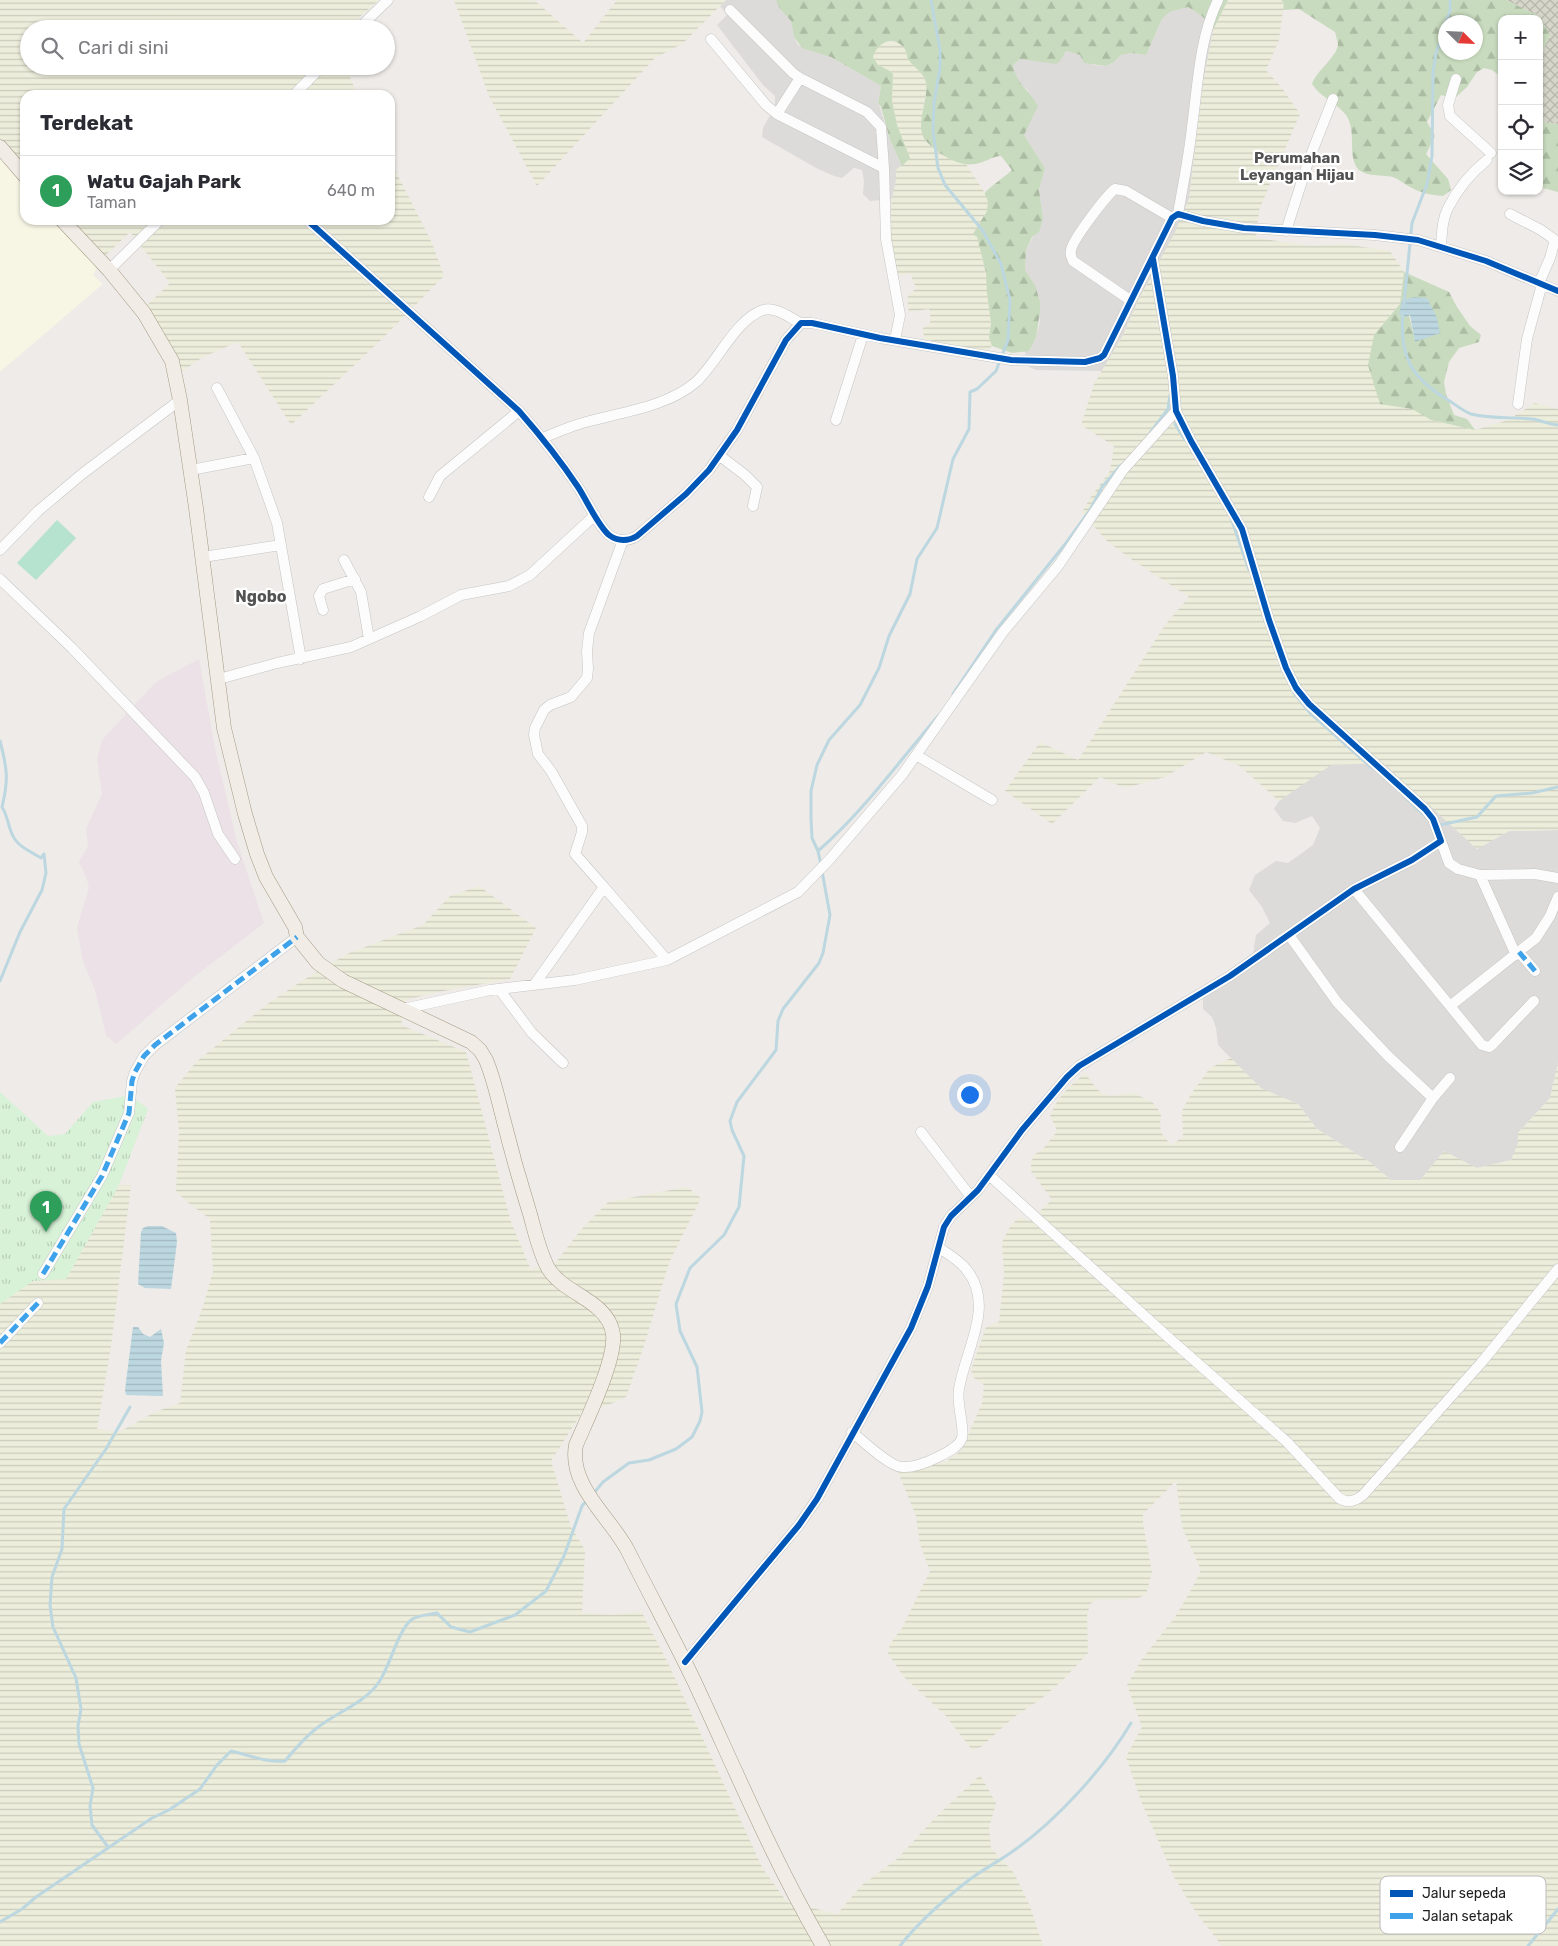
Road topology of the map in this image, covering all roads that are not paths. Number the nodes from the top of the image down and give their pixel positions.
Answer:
1 (388, 0) edge
2 (1218, 0) edge
3 (730, 10) dead end
4 (367, 20) edge
5 (712, 39) dead end
6 (313, 75) edge
7 (800, 78) junction
8 (1456, 79) dead end
9 (299, 90) edge
10 (1333, 99) dead end
11 (776, 114) junction
12 (0, 147) edge
13 (884, 168) junction
14 (20, 170) edge
15 (1510, 214) dead end
16 (1175, 216) junction
17 (67, 225) edge
18 (155, 225) edge
19 (313, 225) edge
20 (1286, 231) junction
21 (1441, 246) junction
22 (1153, 259) junction
23 (109, 270) junction
24 (1541, 284) junction
25 (1558, 291) edge
26 (1130, 300) junction
27 (801, 323) junction
28 (863, 335) junction
29 (895, 340) junction
30 (217, 388) dead end
31 (180, 400) junction
32 (1518, 404) dead end
33 (518, 411) junction
34 (1176, 411) junction
35 (836, 420) dead end
36 (543, 438) junction
37 (720, 456) junction
38 (254, 458) junction
39 (191, 470) junction
40 (429, 496) dead end
41 (753, 506) dead end
42 (595, 515) junction
43 (623, 540) junction
44 (281, 545) junction
45 (0, 550) edge
46 (202, 557) junction
47 (344, 560) dead end
48 (0, 579) edge
49 (355, 579) junction
50 (323, 610) dead end
51 (369, 639) junction
52 (301, 658) junction
53 (219, 679) junction
54 (916, 756) junction
55 (992, 800) dead end
56 (1441, 840) junction
57 (234, 859) dead end
58 (1480, 875) junction
59 (1558, 878) edge
60 (604, 887) junction
61 (1354, 889) junction
62 (1558, 897) edge
63 (1289, 935) junction
64 (297, 937) junction
65 (1517, 953) junction
66 (667, 960) junction
67 (1534, 971) dead end
68 (534, 985) junction
69 (499, 989) junction
70 (1534, 1001) dead end
71 (1450, 1006) junction
72 (404, 1009) junction
73 (563, 1063) dead end
74 (1450, 1078) dead end
75 (1433, 1098) junction
76 (921, 1132) dead end
77 (1400, 1147) dead end
78 (989, 1174) junction
79 (971, 1197) junction
80 (939, 1248) junction
81 (1558, 1269) edge
82 (43, 1274) dead end
83 (38, 1303) dead end
84 (0, 1343) edge
85 (852, 1432) junction
86 (685, 1662) junction
87 (823, 1946) edge

1 - 4 street
2 - 16 street
3 - 7 street
5 - 11 street
6 - 9 street
7 - 11 street
7 - 13 street
8 - 21 street
10 - 20 street
11 - 13 street
12 - 14 main road
13 - 29 street
15 - 24 street
16 - 20 street
16 - 22 street
16 - 26 street
17 - 23 main road
18 - 23 street
19 - 33 street
20 - 21 street
21 - 24 street
22 - 26 street
22 - 34 street
23 - 31 main road
24 - 25 street
24 - 32 street
26 - 29 street
27 - 28 street
27 - 36 street
27 - 37 street
28 - 29 street
28 - 35 street
30 - 38 street
31 - 39 main road
31 - 45 street
33 - 36 street
33 - 40 street
34 - 54 street
34 - 56 street
36 - 42 street
37 - 41 street
37 - 43 street
38 - 39 street
38 - 44 street
39 - 46 main road
42 - 43 street
42 - 51 street
43 - 60 street
44 - 46 street
44 - 52 street
46 - 53 main road
47 - 49 street
48 - 57 street
49 - 50 street
49 - 51 street
51 - 52 street
52 - 53 street
53 - 64 main road
54 - 55 street
54 - 66 street
56 - 58 street
56 - 61 street
58 - 59 street
58 - 65 street
60 - 66 street
60 - 68 street
61 - 63 street
61 - 71 street
62 - 65 street
63 - 75 street
63 - 78 street
64 - 72 main road
64 - 82 street
65 - 67 street
65 - 71 street
66 - 68 street
68 - 69 street
69 - 72 street
69 - 73 street
70 - 71 street
72 - 86 main road
74 - 75 street
75 - 77 street
76 - 79 street
78 - 79 street
78 - 81 street
79 - 80 street
80 - 85 street
80 - 85 street
83 - 84 street
85 - 86 street
86 - 87 main road

